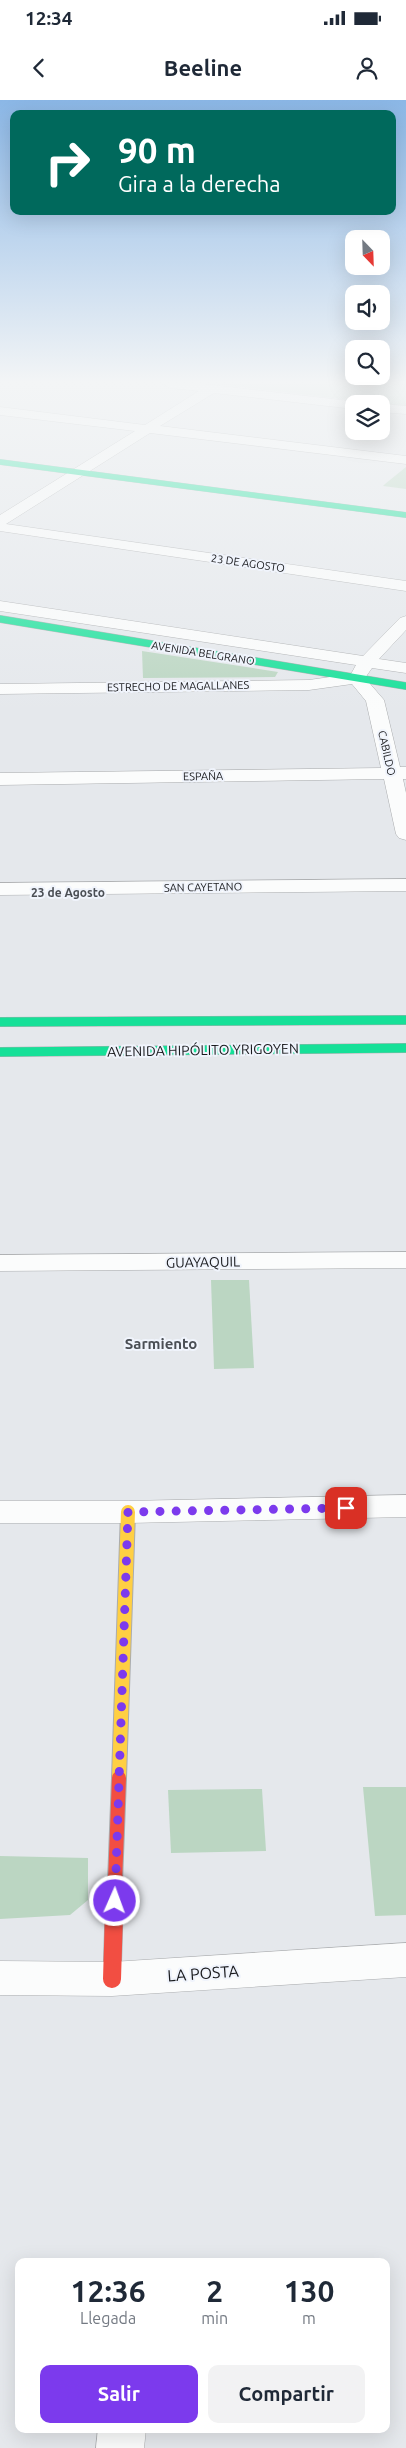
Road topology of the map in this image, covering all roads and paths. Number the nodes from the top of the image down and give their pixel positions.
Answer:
1 (43, 494) edge
2 (246, 494) edge
3 (406, 515) edge
4 (0, 521) edge
5 (0, 527) edge
6 (406, 586) edge
7 (0, 606) edge
8 (0, 619) edge
9 (406, 621) edge
10 (367, 662) junction
11 (406, 668) edge
12 (356, 678) junction
13 (406, 686) edge
14 (0, 689) edge
15 (399, 773) edge
16 (0, 779) edge
17 (406, 834) edge
18 (406, 885) edge
19 (0, 889) edge
20 (406, 1020) edge
21 (0, 1022) edge
22 (406, 1048) edge
23 (0, 1052) edge
24 (406, 1260) edge
25 (0, 1264) edge
26 (406, 1506) edge
27 (0, 1512) edge
28 (128, 1512) junction
29 (406, 1960) edge
30 (0, 1978) edge
31 (112, 1978) junction
32 (122, 2433) edge
33 (120, 2448) edge

1 - 4 street
2 - 3 street
5 - 6 street, 23 DE AGOSTO
7 - 10 street, AVENIDA BELGRANO
8 - 12 street, AVENIDA BELGRANO
9 - 10 street
10 - 11 street, AVENIDA BELGRANO
10 - 12 street
12 - 13 street, AVENIDA BELGRANO
12 - 14 street, ESTRECHO DE MAGALLANES
12 - 15 street, CABILDO
15 - 16 street, ESPAÑA
15 - 17 street, CABILDO
18 - 19 street, SAN CAYETANO
20 - 21 street, AVENIDA HIPÓLITO YRIGOYEN
22 - 23 street, AVENIDA HIPÓLITO YRIGOYEN
24 - 25 street, GUAYAQUIL
26 - 28 street
27 - 28 street
28 - 31 street
29 - 31 street, LA POSTA
30 - 31 street, LA POSTA
32 - 33 street

